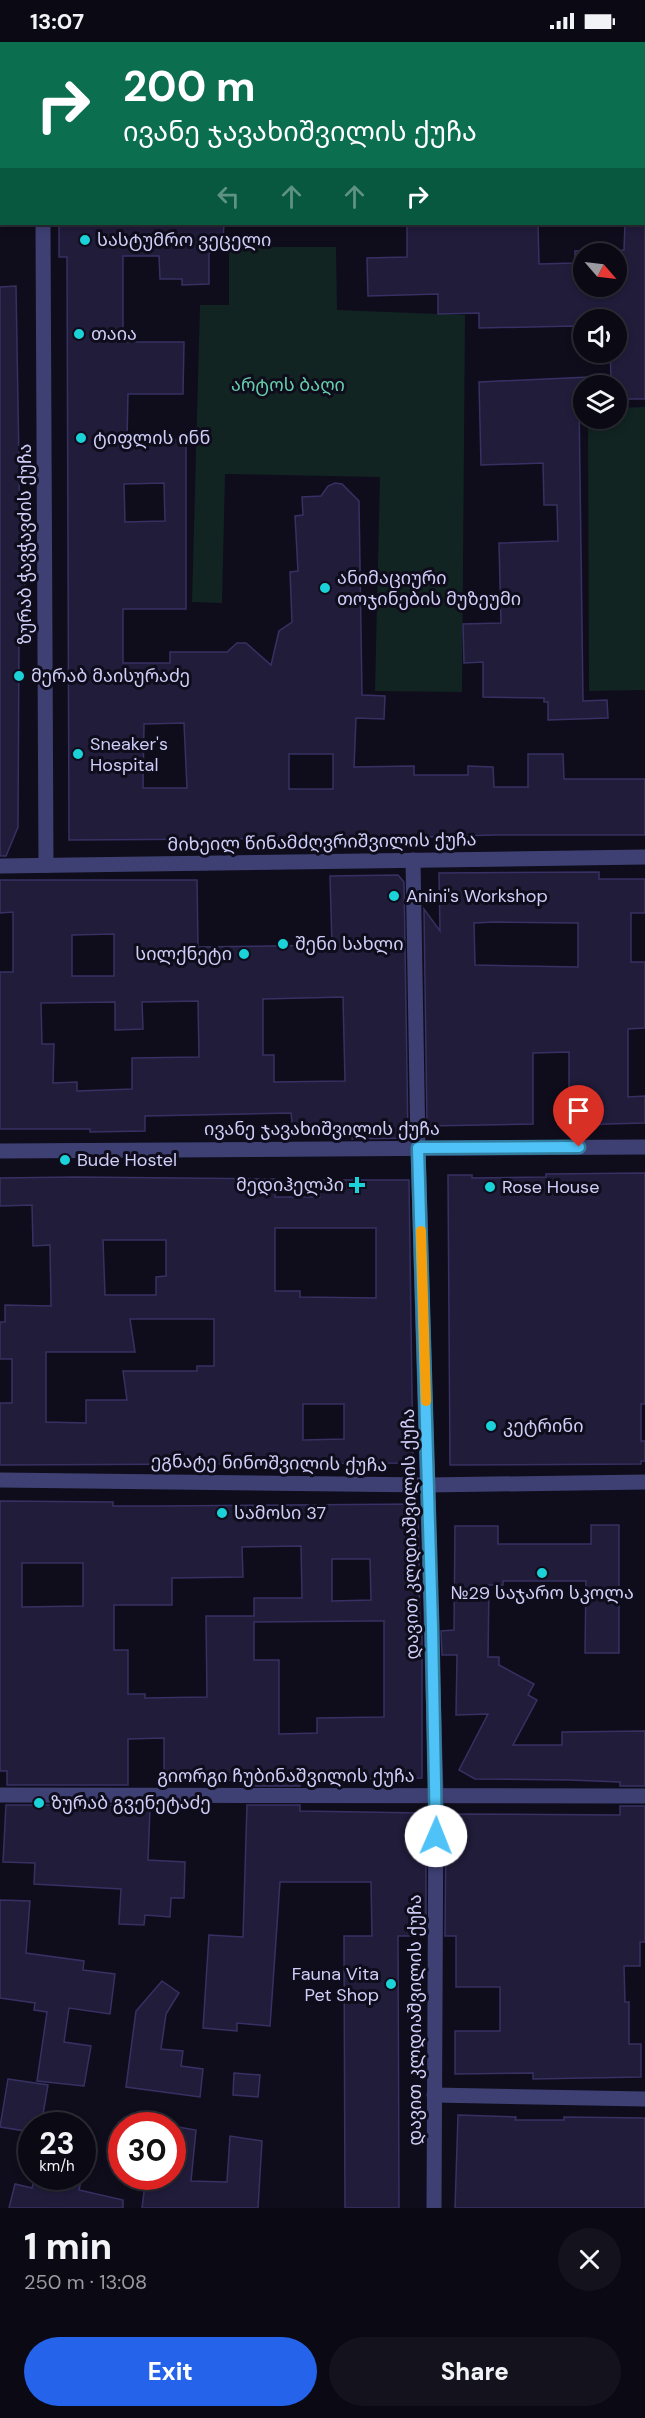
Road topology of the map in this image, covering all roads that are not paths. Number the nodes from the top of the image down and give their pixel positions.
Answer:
1 (43, 225) edge
2 (645, 857) edge
3 (413, 860) junction
4 (46, 865) junction
5 (0, 866) edge
6 (645, 1147) edge
7 (418, 1148) junction
8 (0, 1151) edge
9 (0, 1480) edge
10 (645, 1482) edge
11 (427, 1485) junction
12 (0, 1795) edge
13 (436, 1795) junction
14 (645, 1796) edge
15 (434, 2095) junction
16 (645, 2099) edge
17 (434, 2208) edge

1 - 4 street, ზურაბ ჭავჭავძის ქუჩა
2 - 3 street, მიხეილ წინამძღვრიშვილის ქუჩა
3 - 4 street, მიხეილ წინამძღვრიშვილის ქუჩა
3 - 7 street, დავით კლდიაშვილის ქუჩა
4 - 5 street, მიხეილ წინამძღვრიშვილის ქუჩა
6 - 7 street, ივანე ჯავახიშვილის ქუჩა
7 - 8 street, ივანე ჯავახიშვილის ქუჩა
7 - 11 street, დავით კლდიაშვილის ქუჩა
9 - 11 street, ეგნატე ნინოშვილის ქუჩა
10 - 11 street, ეგნატე ნინოშვილის ქუჩა
11 - 13 street, დავით კლდიაშვილის ქუჩა
12 - 13 street, გიორგი ჩუბინაშვილის ქუჩა
13 - 14 street, გიორგი ჩუბინაშვილის ქუჩა
13 - 15 street, დავით კლდიაშვილის ქუჩა
15 - 16 street
15 - 17 street, დავით კლდიაშვილის ქუჩა

